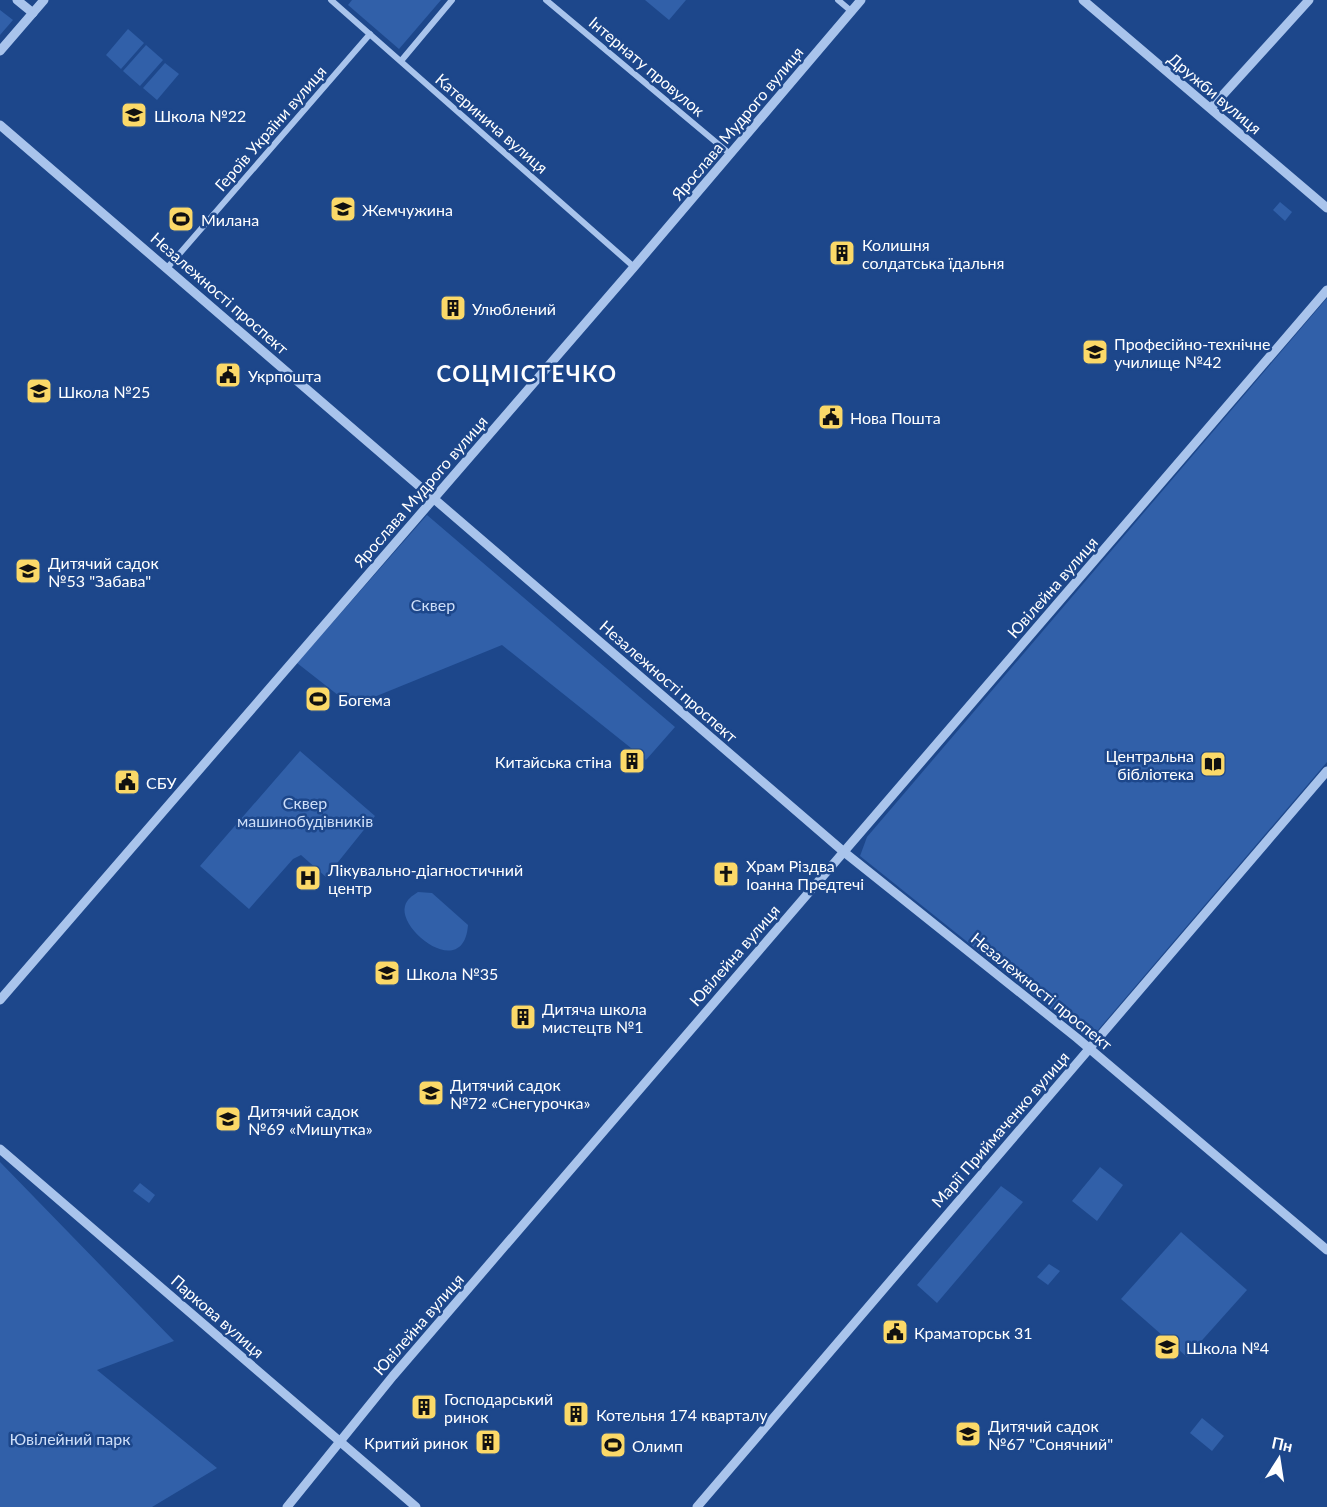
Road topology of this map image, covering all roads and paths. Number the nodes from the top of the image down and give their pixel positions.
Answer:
1 (17, 0) edge
2 (44, 0) edge
3 (331, 0) edge
4 (345, 0) edge
5 (452, 0) edge
6 (546, 0) edge
7 (838, 0) edge
8 (861, 0) edge
9 (1083, 0) edge
10 (1309, 0) edge
11 (339, 7) junction
12 (851, 11) junction
13 (33, 13) junction
14 (369, 34) junction
15 (0, 51) edge
16 (401, 61) junction
17 (1211, 108) junction
18 (0, 125) edge
19 (730, 153) junction
20 (1327, 208) edge
21 (168, 267) junction
22 (634, 267) junction
23 (1327, 290) edge
24 (434, 498) junction
25 (1327, 771) edge
26 (844, 852) junction
27 (0, 1000) edge
28 (1090, 1048) junction
29 (0, 1149) edge
30 (1327, 1250) edge
31 (339, 1440) junction
32 (286, 1507) edge
33 (416, 1507) edge
34 (697, 1507) edge

1 - 13 street
2 - 13 street
3 - 11 street, Катеринича вулиця
4 - 11 street
5 - 16 street
6 - 19 street, Інтернату провулок
7 - 12 street
8 - 12 street, Ярослава Мудрого вулиця
9 - 17 street, Дружби вулиця
10 - 17 street
11 - 14 street, Катеринича вулиця
12 - 19 street, Ярослава Мудрого вулиця
13 - 15 street
14 - 16 street, Катеринича вулиця
14 - 21 street, Героїв України вулиця
16 - 22 street, Катеринича вулиця
17 - 20 street, Дружби вулиця
18 - 21 street, Незалежності проспект
19 - 22 street, Ярослава Мудрого вулиця
21 - 24 street, Незалежності проспект
22 - 24 street, Ярослава Мудрого вулиця
23 - 26 street, Ювілейна вулиця
24 - 26 street, Незалежності проспект
24 - 27 street, Ярослава Мудрого вулиця
25 - 28 street, Марії Приймаченко вулиця
26 - 28 street, Незалежності проспект
26 - 31 street, Ювілейна вулиця
28 - 30 street, Незалежності проспект
28 - 34 street, Марії Приймаченко вулиця
29 - 31 street, Паркова вулиця
31 - 32 street, Ювілейна вулиця
31 - 33 street, Паркова вулиця

